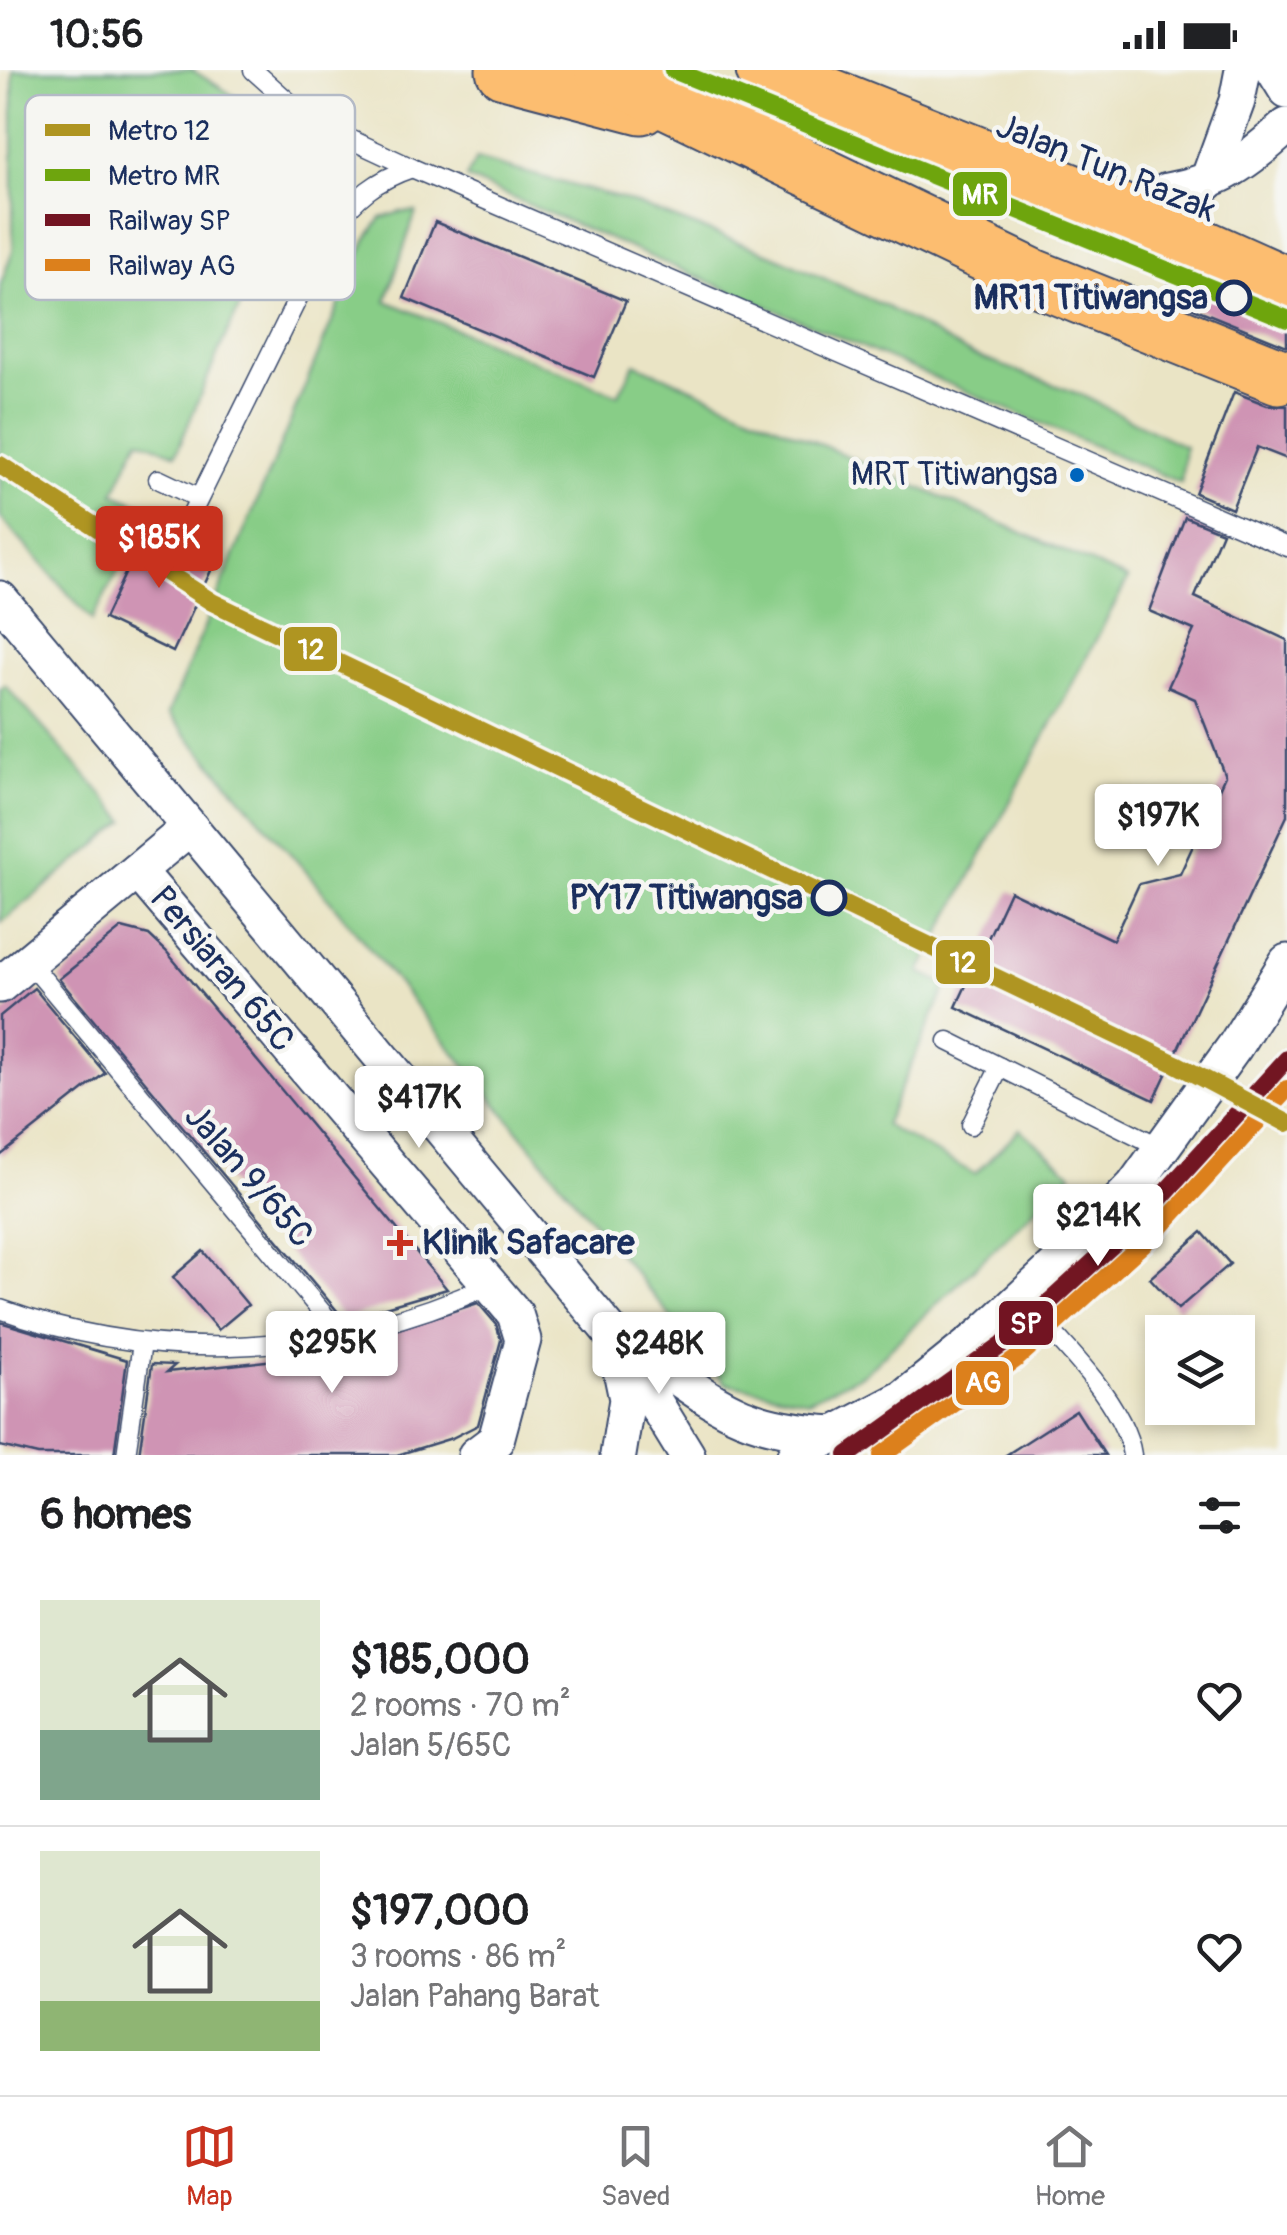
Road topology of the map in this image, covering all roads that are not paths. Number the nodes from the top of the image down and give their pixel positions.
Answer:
1 (253, 70) edge
2 (504, 70) edge
3 (604, 70) edge
4 (764, 70) edge
5 (867, 70) edge
6 (1272, 75) edge
7 (281, 95) edge
8 (1287, 126) edge
9 (736, 131) junction
10 (355, 141) edge
11 (412, 168) junction
12 (1187, 187) junction
13 (355, 200) edge
14 (1287, 249) edge
15 (1287, 285) edge
16 (297, 300) edge
17 (1182, 314) dead end
18 (1283, 366) edge
19 (158, 479) dead end
20 (198, 498) junction
21 (186, 525) dead end
22 (1287, 547) edge
23 (0, 599) edge
24 (189, 828) junction
25 (138, 872) junction
26 (28, 962) junction
27 (1287, 962) edge
28 (0, 985) edge
29 (948, 1041) dead end
30 (1000, 1067) junction
31 (971, 1125) dead end
32 (1162, 1148) junction
33 (490, 1285) junction
34 (1020, 1298) junction
35 (0, 1308) edge
36 (341, 1335) junction
37 (614, 1336) junction
38 (142, 1343) junction
39 (836, 1434) junction
40 (126, 1455) edge
41 (476, 1455) edge
42 (618, 1455) edge
43 (687, 1455) edge
44 (794, 1455) edge
45 (1132, 1455) edge

1 - 7 lane
2 - 9 main road
3 - 9 main road
4 - 15 main road, Jalan Tun Razak
5 - 12 main road, Jalan Tun Razak
6 - 12 street
8 - 12 street
9 - 18 main road
10 - 11 lane
11 - 13 lane
11 - 22 lane
12 - 14 main road, Jalan Tun Razak
16 - 20 lane
17 - 18 street
19 - 20 lane
20 - 21 lane
23 - 24 street
24 - 25 street
24 - 37 street
25 - 26 street
25 - 33 street, Persiaran 65C
26 - 28 street
26 - 36 lane, Jalan 9/65C
27 - 32 street
29 - 30 lane
30 - 31 lane
30 - 32 lane
32 - 34 street
33 - 36 lane
33 - 41 street, Persiaran 65C
34 - 39 street
34 - 45 lane
35 - 38 lane
36 - 38 lane
37 - 39 street
37 - 42 street
37 - 43 street
38 - 40 lane
39 - 44 street

